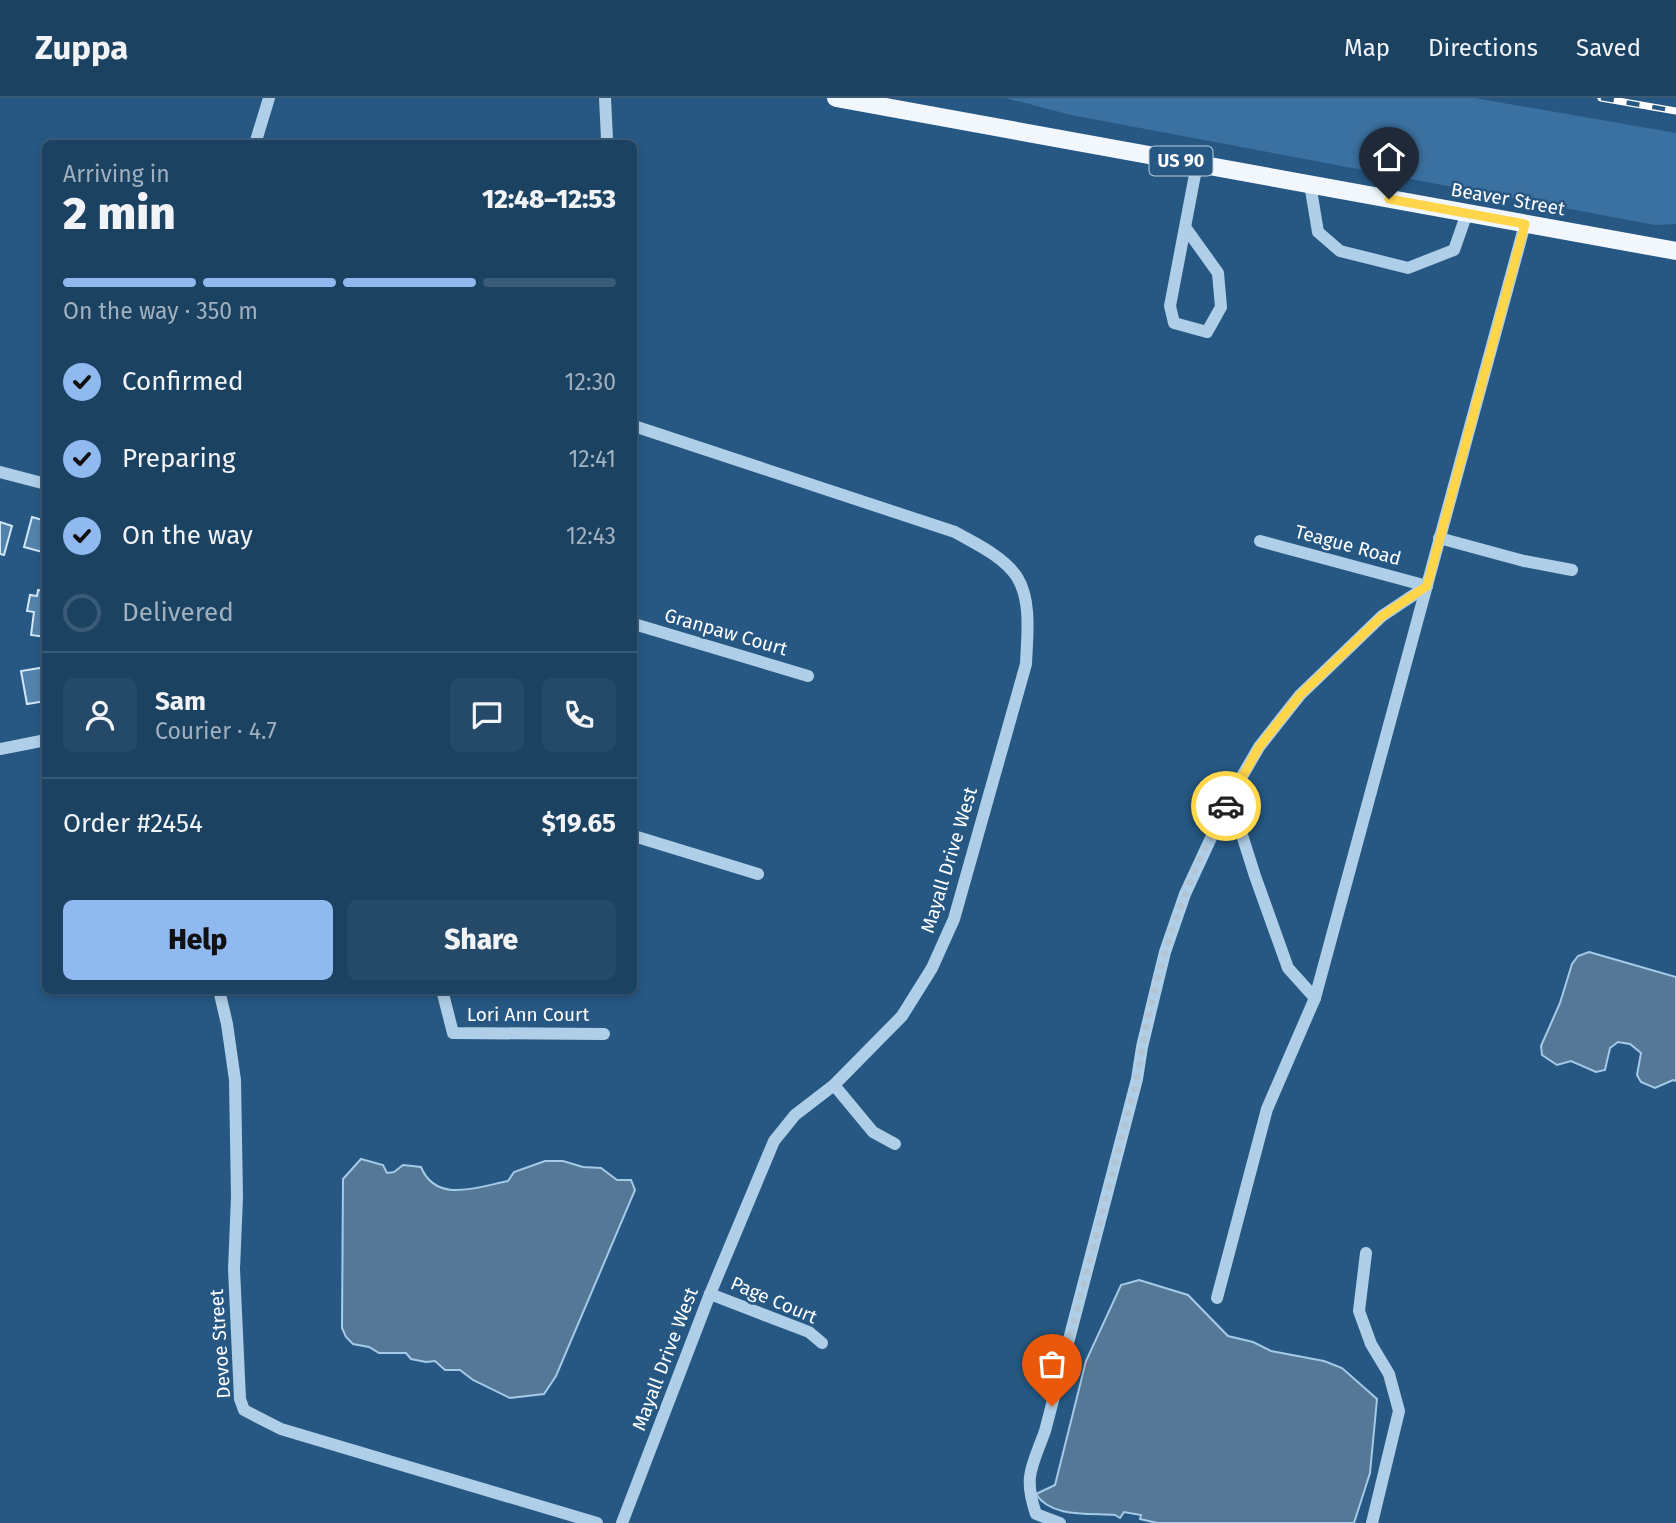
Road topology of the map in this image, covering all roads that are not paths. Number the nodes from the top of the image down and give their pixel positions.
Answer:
1 (269, 98) edge
2 (605, 98) edge
3 (836, 98) edge
4 (607, 139) dead end
5 (256, 140) edge
6 (1197, 164) junction
7 (1310, 184) junction
8 (1467, 213) junction
9 (1525, 224) junction
10 (1185, 227) junction
11 (1676, 251) edge
12 (637, 427) edge
13 (0, 472) edge
14 (42, 483) edge
15 (1439, 538) junction
16 (1260, 541) dead end
17 (1572, 570) dead end
18 (1427, 586) junction
19 (637, 625) edge
20 (808, 676) dead end
21 (42, 741) edge
22 (0, 749) edge
23 (1230, 797) junction
24 (637, 837) edge
25 (758, 874) dead end
26 (220, 994) edge
27 (443, 994) edge
28 (1315, 998) junction
29 (604, 1034) dead end
30 (834, 1085) junction
31 (895, 1144) dead end
32 (1366, 1253) dead end
33 (710, 1294) junction
34 (1217, 1298) dead end
35 (822, 1343) dead end
36 (597, 1523) edge
37 (622, 1523) edge
38 (1060, 1523) edge
39 (1372, 1523) edge

1 - 5 street
2 - 4 street
3 - 6 main road, Beaver Street / US 90
6 - 7 main road, Beaver Street / US 90
6 - 10 street
7 - 8 main road, Beaver Street / US 90
7 - 8 street
8 - 9 main road, Beaver Street / US 90
9 - 11 main road, Beaver Street / US 90
9 - 15 street
10 - 10 street
12 - 30 street, Mayall Drive West
13 - 14 street
15 - 17 street
15 - 18 street
16 - 18 street, Teague Road
18 - 23 street
18 - 28 street
19 - 20 street, Granpaw Court
21 - 22 street
23 - 28 street
23 - 38 street
24 - 25 street
26 - 36 street, Devoe Street
27 - 29 street, Lori Ann Court
28 - 34 street
30 - 31 street
30 - 33 street, Mayall Drive West
32 - 39 street
33 - 35 street, Page Court
33 - 37 street, Mayall Drive West

